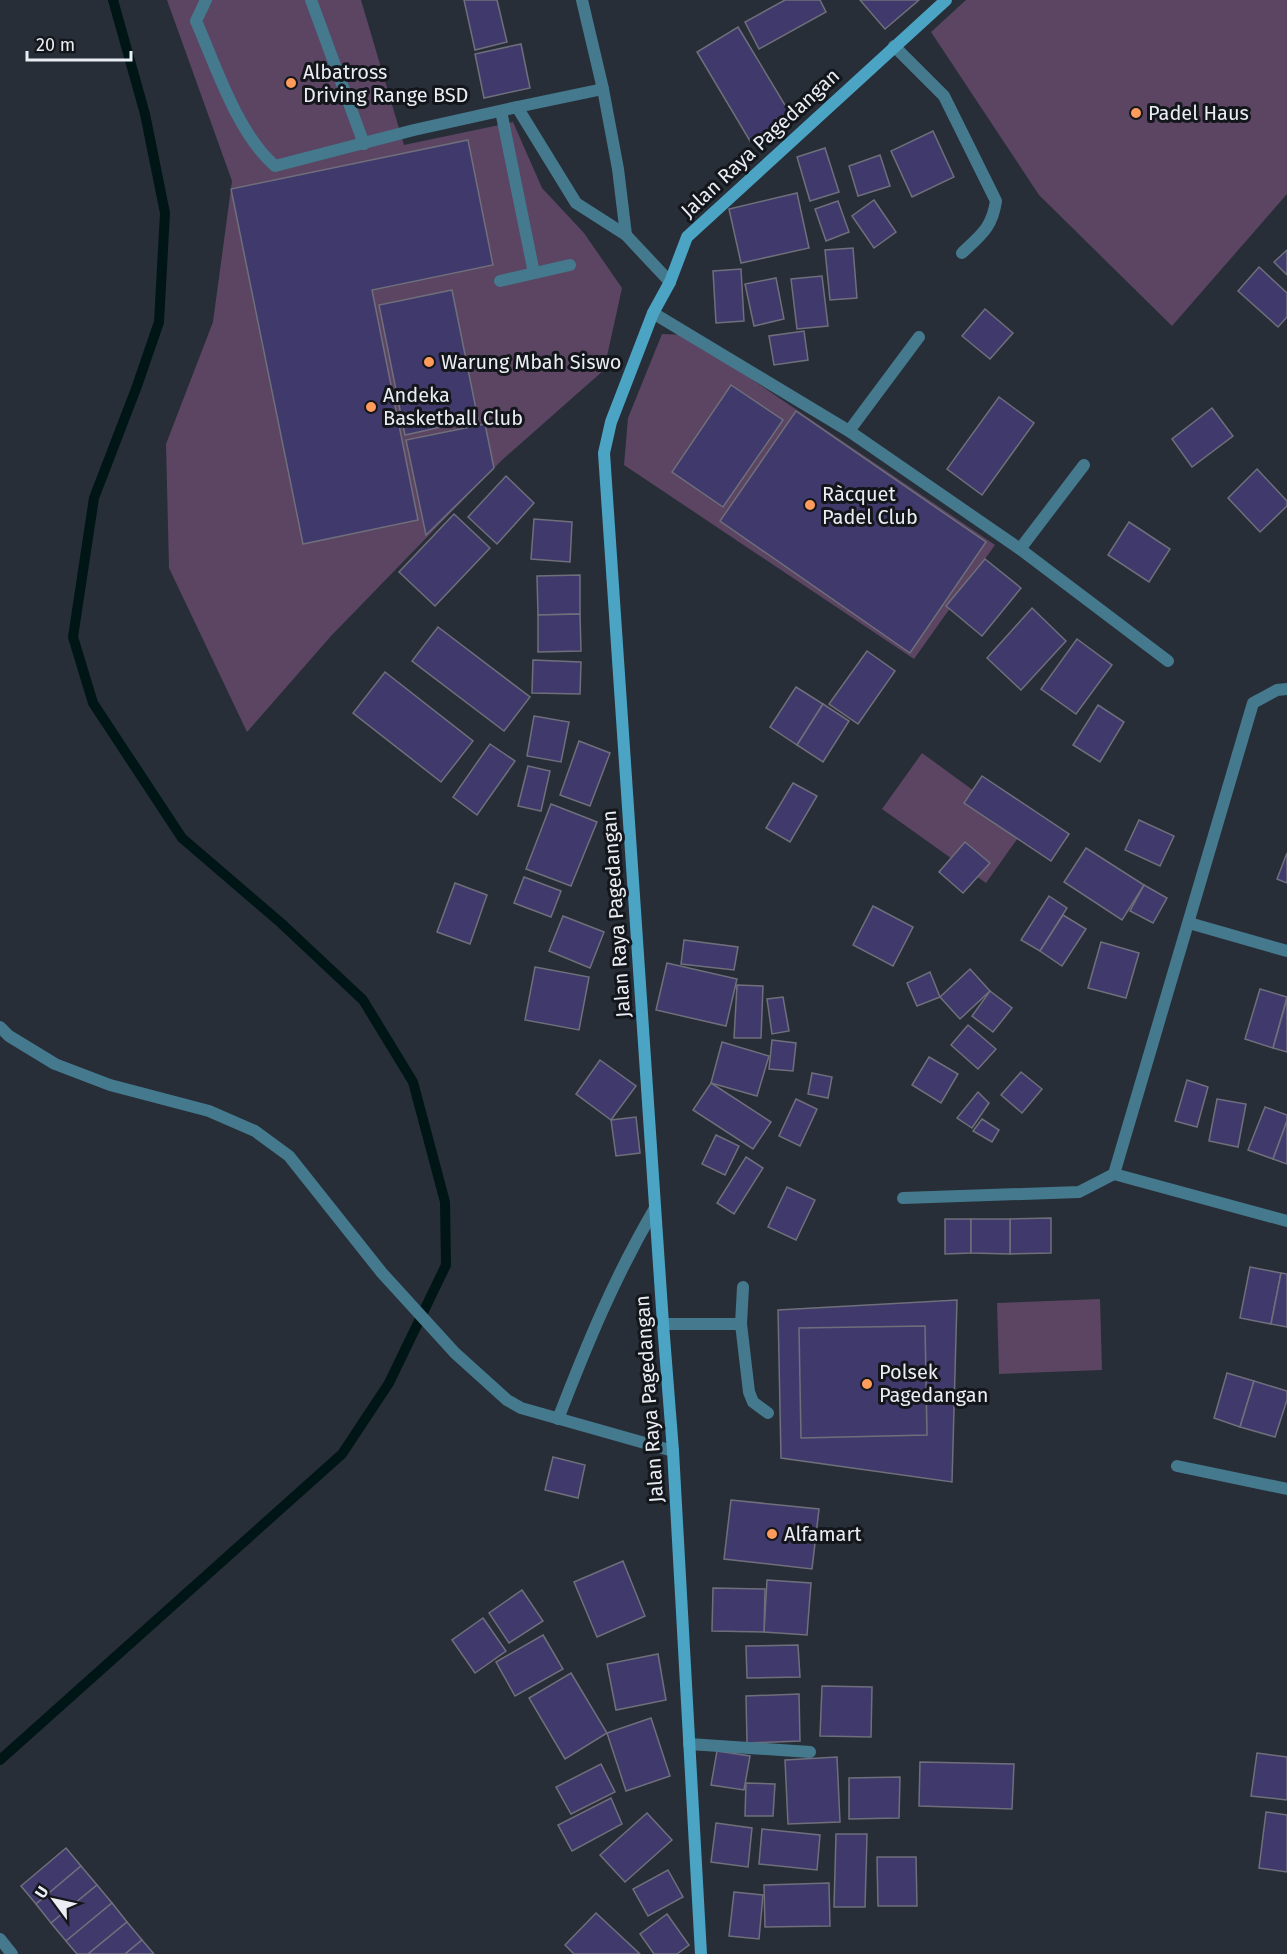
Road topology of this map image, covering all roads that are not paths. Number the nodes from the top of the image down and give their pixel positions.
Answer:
1 (206, 0) edge
2 (311, 0) edge
3 (582, 0) edge
4 (946, 0) edge
5 (894, 46) junction
6 (603, 89) junction
7 (517, 107) junction
8 (501, 111) junction
9 (364, 144) junction
10 (626, 236) junction
11 (962, 253) dead end
12 (570, 265) dead end
13 (534, 273) junction
14 (500, 281) dead end
15 (670, 282) junction
16 (653, 313) junction
17 (919, 337) dead end
18 (849, 431) junction
19 (1084, 465) dead end
20 (1020, 549) junction
21 (1168, 661) dead end
22 (1287, 689) edge
23 (1189, 923) junction
24 (1287, 951) edge
25 (0, 1027) edge
26 (1114, 1174) junction
27 (903, 1198) dead end
28 (655, 1208) junction
29 (1287, 1221) edge
30 (743, 1287) dead end
31 (663, 1324) junction
32 (741, 1324) junction
33 (768, 1413) dead end
34 (558, 1419) junction
35 (673, 1451) junction
36 (1178, 1466) dead end
37 (1287, 1489) edge
38 (689, 1744) junction
39 (810, 1752) dead end
40 (0, 1939) edge
41 (12, 1954) edge
42 (701, 1954) edge

1 - 9 street
2 - 9 street
3 - 6 street
4 - 5 street, Jalan Raya Pagedangan
5 - 11 street
5 - 15 street, Jalan Raya Pagedangan
6 - 7 street
6 - 10 street
7 - 8 street
7 - 10 street
8 - 9 street
8 - 13 street
10 - 15 street
12 - 13 street
13 - 14 street
15 - 16 street, Jalan Raya Pagedangan
16 - 18 street
16 - 28 street, Jalan Raya Pagedangan
17 - 18 street
18 - 20 street
19 - 20 street
20 - 21 street
22 - 23 street
23 - 24 street
23 - 26 street
25 - 34 street
26 - 27 street
26 - 29 street
28 - 31 street, Jalan Raya Pagedangan
28 - 34 street
30 - 32 street
31 - 32 street
31 - 35 street, Jalan Raya Pagedangan
32 - 33 street
34 - 35 street
35 - 38 street, Jalan Raya Pagedangan
36 - 37 street
38 - 39 street
38 - 42 street, Jalan Raya Pagedangan
40 - 41 street

